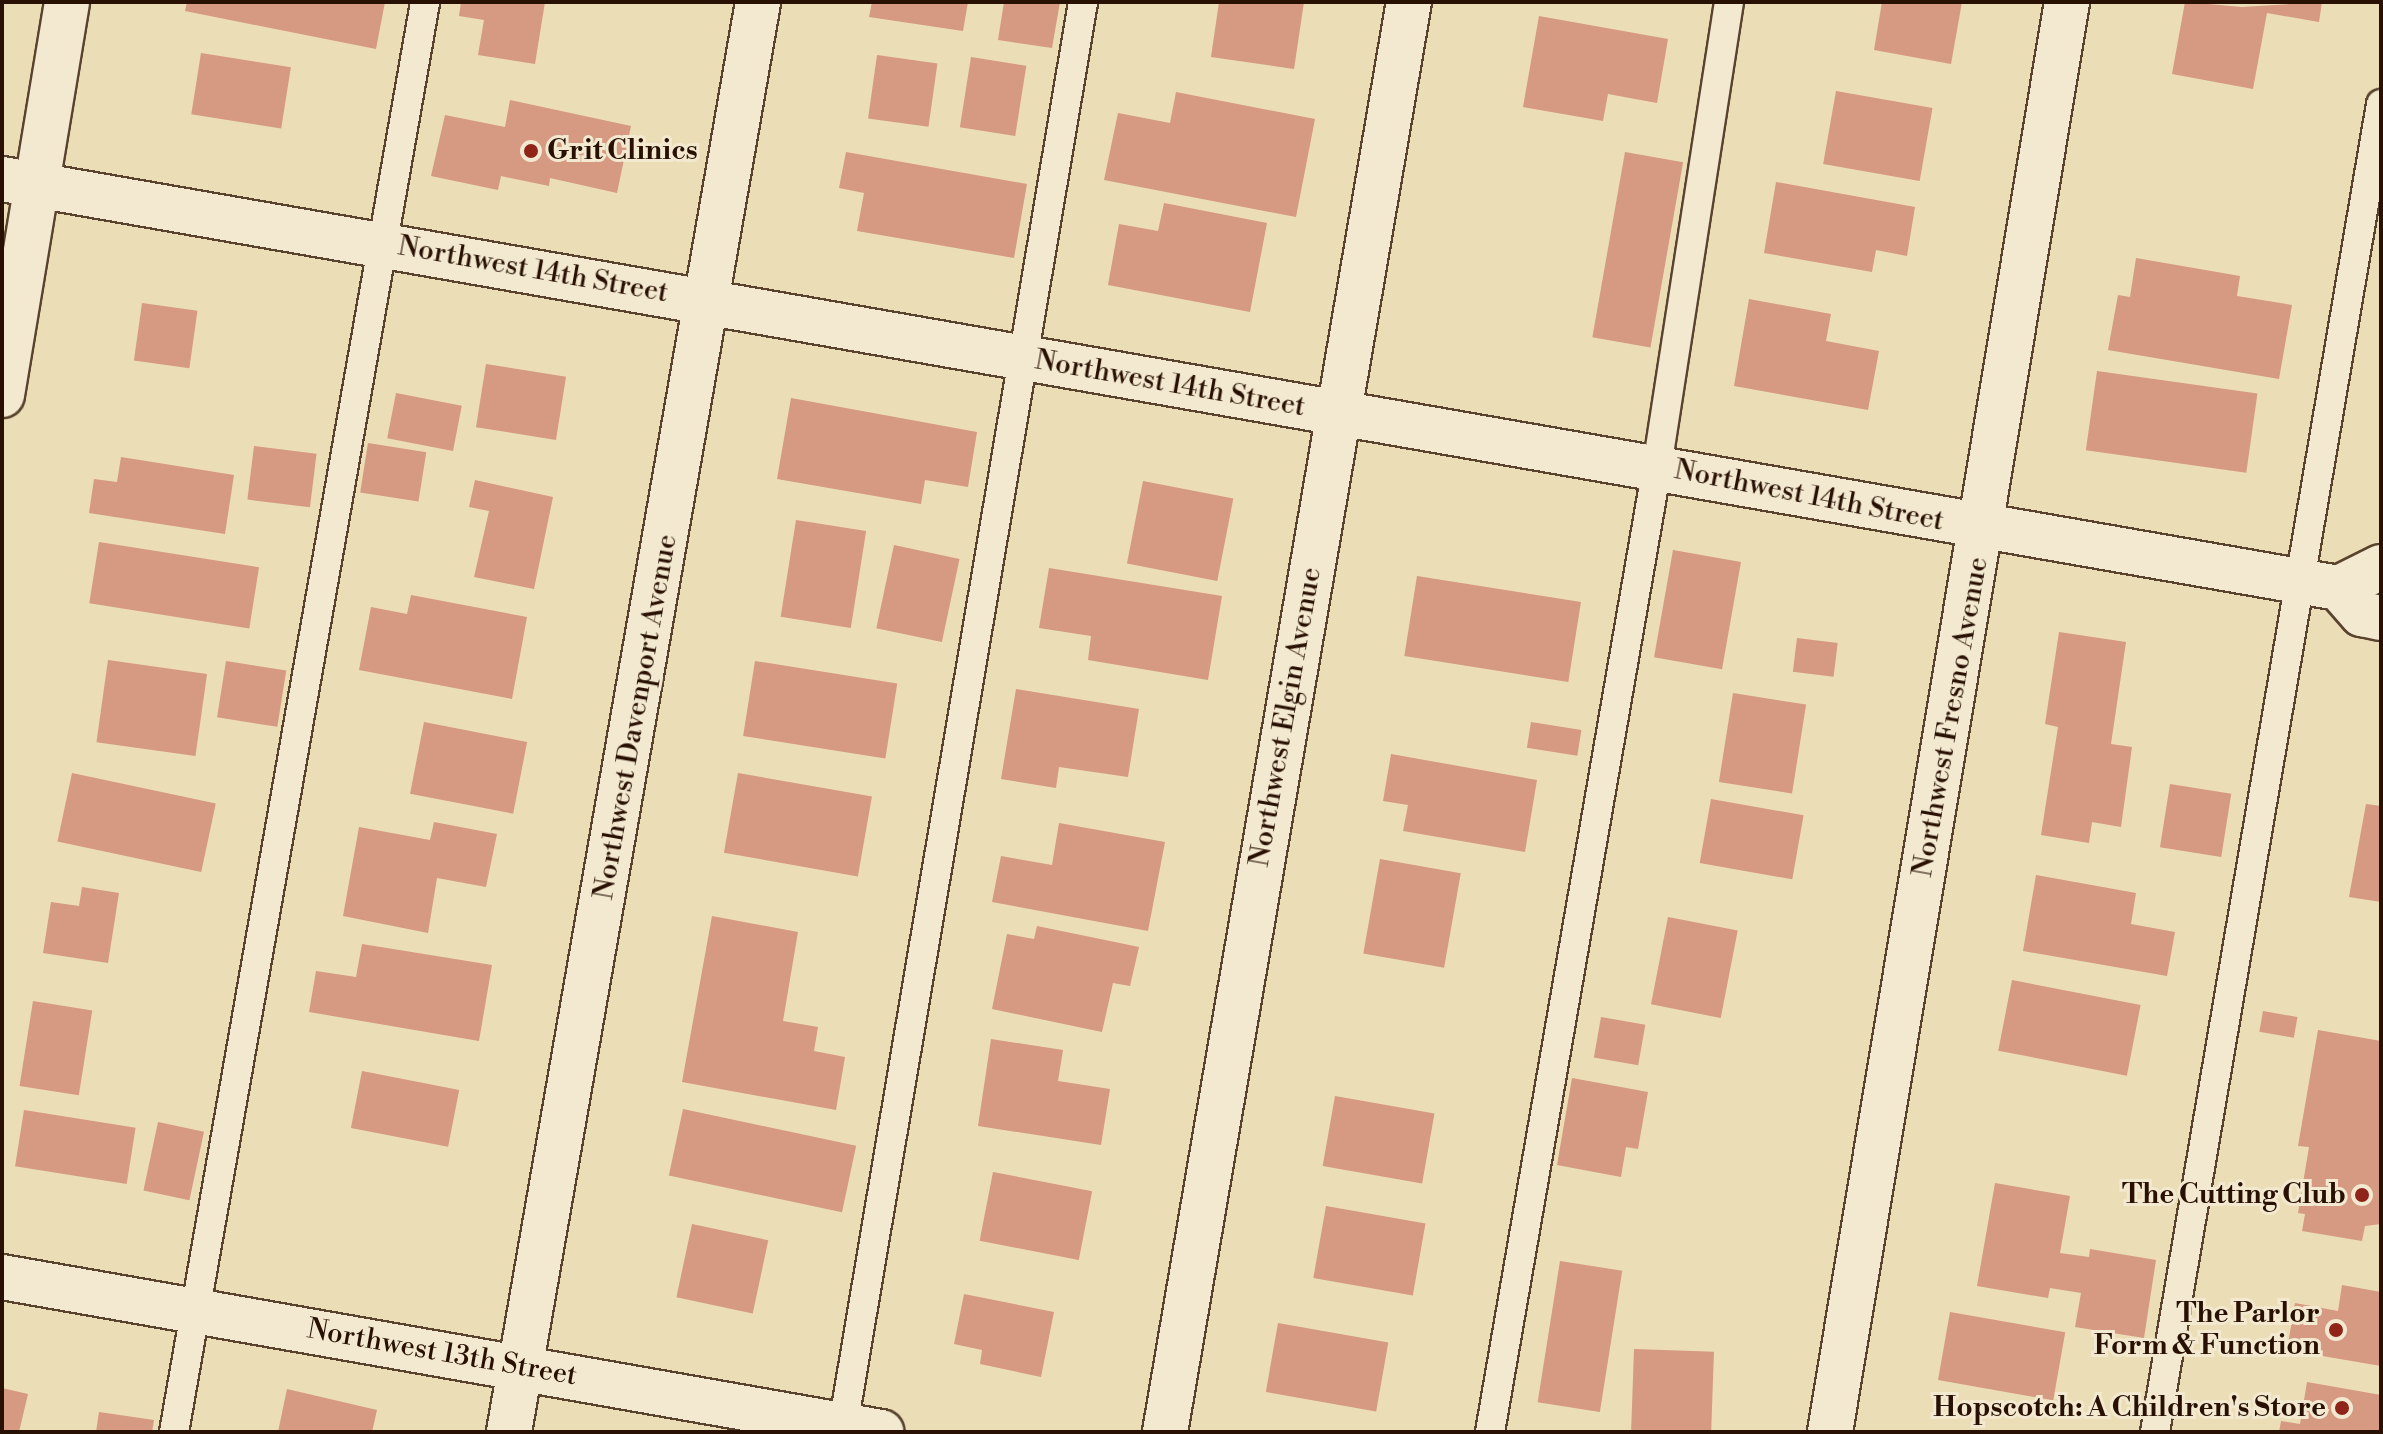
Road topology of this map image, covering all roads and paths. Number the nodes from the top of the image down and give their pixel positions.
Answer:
1 (67, 2) edge
2 (425, 2) edge
3 (758, 2) edge
4 (1083, 2) edge
5 (1409, 2) edge
6 (1729, 2) edge
7 (2067, 2) edge
8 (2381, 104) edge
9 (20, 182) edge
10 (383, 243) junction
11 (710, 301) junction
12 (1023, 358) junction
13 (2, 395) edge
14 (1337, 412) junction
15 (1657, 467) junction
16 (1983, 529) junction
17 (2381, 567) edge
18 (2321, 585) junction
19 (2381, 618) edge
20 (2, 1277) edge
21 (196, 1311) junction
22 (521, 1366) junction
23 (856, 1430) edge
24 (174, 1432) edge
25 (509, 1432) edge
26 (1165, 1432) edge
27 (1490, 1432) edge
28 (1830, 1432) edge
29 (2155, 1432) edge

1 - 9 street
2 - 10 lane
3 - 11 street, Northwest Davenport Avenue
4 - 12 lane
5 - 14 street, Northwest Elgin Avenue
6 - 15 lane
7 - 16 street, Northwest Fresno Avenue
8 - 18 lane
9 - 10 street, Northwest 14th Street
9 - 13 street
10 - 11 street, Northwest 14th Street
10 - 21 lane
11 - 12 street, Northwest 14th Street
11 - 22 street, Northwest Davenport Avenue
12 - 14 street, Northwest 14th Street
12 - 23 lane
14 - 15 street, Northwest 14th Street
14 - 26 street, Northwest Elgin Avenue
15 - 16 street, Northwest 14th Street
15 - 27 lane
16 - 18 street, Northwest 14th Street
16 - 28 street, Northwest Fresno Avenue
17 - 18 street
18 - 19 street
18 - 29 lane
20 - 21 street, Northwest 13th Street
21 - 22 street, Northwest 13th Street
21 - 24 lane
22 - 23 street, Northwest 13th Street
22 - 25 street, Northwest Davenport Avenue

